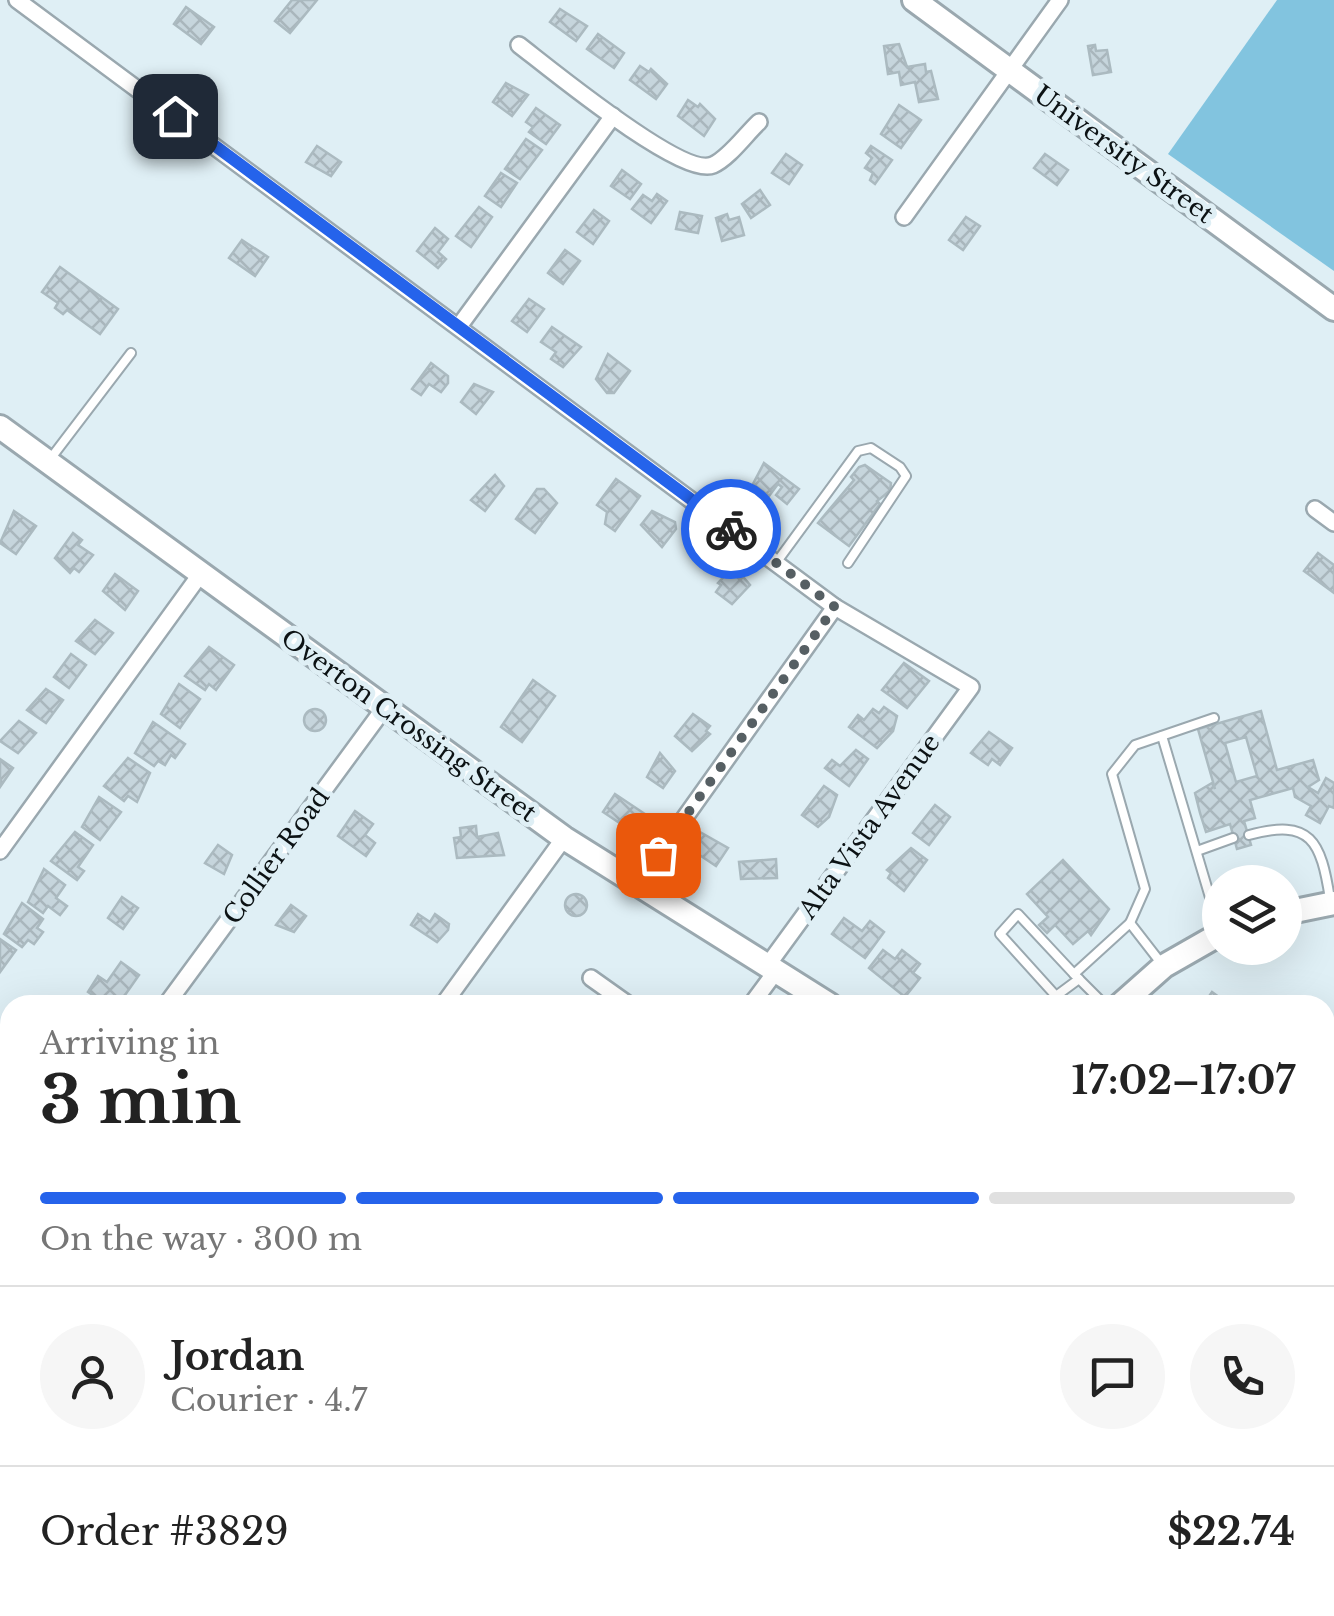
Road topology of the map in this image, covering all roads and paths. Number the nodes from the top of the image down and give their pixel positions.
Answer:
1 (17, 0) edge
2 (914, 0) edge
3 (1060, 0) edge
4 (519, 45) dead end
5 (1009, 70) junction
6 (613, 116) junction
7 (759, 122) dead end
8 (904, 217) dead end
9 (1334, 309) edge
10 (460, 325) junction
11 (130, 353) dead end
12 (4, 439) edge
13 (48, 462) junction
14 (1315, 508) dead end
15 (1334, 523) edge
16 (776, 563) junction
17 (848, 563) dead end
18 (202, 572) junction
19 (835, 607) junction
20 (385, 707) junction
21 (1214, 718) dead end
22 (1162, 736) junction
23 (1249, 835) dead end
24 (564, 838) junction
25 (1233, 838) dead end
26 (0, 851) edge
27 (1197, 851) junction
28 (1202, 869) edge
29 (636, 886) junction
30 (1332, 904) edge
31 (1302, 910) edge
32 (1130, 923) junction
33 (1202, 943) edge
34 (1164, 966) junction
35 (772, 968) junction
36 (1076, 977) junction
37 (591, 978) dead end
38 (173, 995) edge
39 (449, 995) edge
40 (616, 995) edge
41 (757, 995) edge
42 (814, 995) edge
43 (1055, 995) edge
44 (1057, 995) edge
45 (1095, 995) edge
46 (1131, 995) edge

1 - 10 street
2 - 5 main road, University Street
3 - 5 street
4 - 6 street
5 - 8 street
5 - 9 main road, University Street
6 - 7 street
6 - 10 street
10 - 16 street
11 - 13 lane
12 - 13 main road, Overton Crossing Street
13 - 18 main road, Overton Crossing Street
14 - 15 street
16 - 17 lane
16 - 19 street
18 - 20 main road, Overton Crossing Street
18 - 26 street
19 - 29 street
19 - 35 street, Alta Vista Avenue
20 - 24 main road, Overton Crossing Street
20 - 38 street, Collier Road
21 - 22 lane
22 - 27 lane
22 - 32 lane
23 - 30 lane
24 - 29 main road, Overton Crossing Street
24 - 39 street
25 - 27 lane
27 - 28 lane
29 - 35 main road, Overton Crossing Street
30 - 31 main road
32 - 34 lane
32 - 36 lane
33 - 34 main road
34 - 46 main road
35 - 41 street, Alta Vista Avenue
35 - 42 main road, Overton Crossing Street
36 - 43 lane
36 - 44 lane
36 - 45 lane
37 - 40 street

